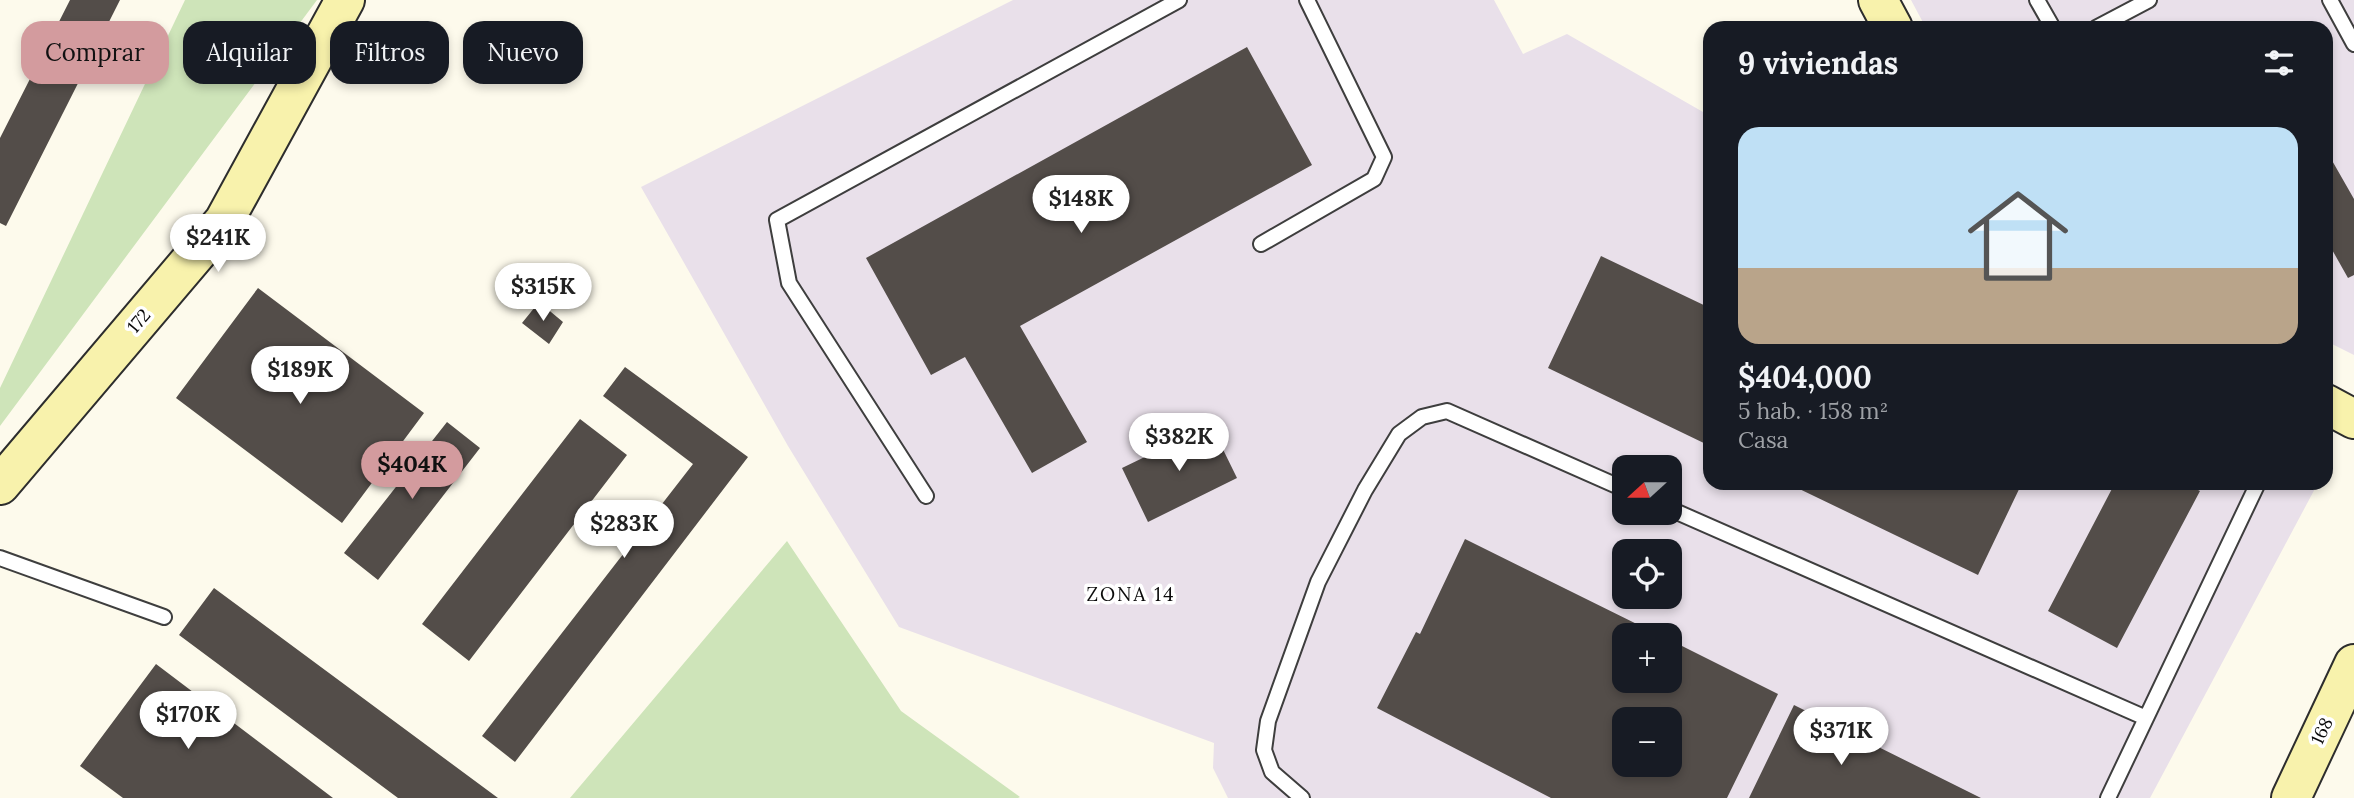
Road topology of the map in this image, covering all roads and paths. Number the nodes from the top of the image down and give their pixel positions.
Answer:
1 (345, 0) edge
2 (1179, 0) edge
3 (1307, 0) edge
4 (1878, 0) edge
5 (2037, 0) edge
6 (2149, 0) edge
7 (2330, 0) edge
8 (1889, 21) edge
9 (2049, 21) edge
10 (2109, 21) edge
11 (2354, 44) edge
12 (1261, 244) dead end
13 (2333, 408) edge
14 (2354, 419) edge
15 (1612, 484) edge
16 (0, 485) edge
17 (2255, 490) edge
18 (926, 496) dead end
19 (1682, 514) edge
20 (0, 558) edge
21 (164, 617) dead end
22 (2354, 664) edge
23 (2146, 718) junction
24 (1302, 798) edge
25 (2108, 798) edge
26 (2291, 798) edge

1 - 16 street, 172
2 - 18 lane
3 - 12 lane
4 - 8 street
5 - 9 lane
6 - 10 lane
7 - 11 lane
13 - 14 street
15 - 24 lane
17 - 23 lane
19 - 23 lane
20 - 21 lane
22 - 26 street, 168
23 - 25 lane

